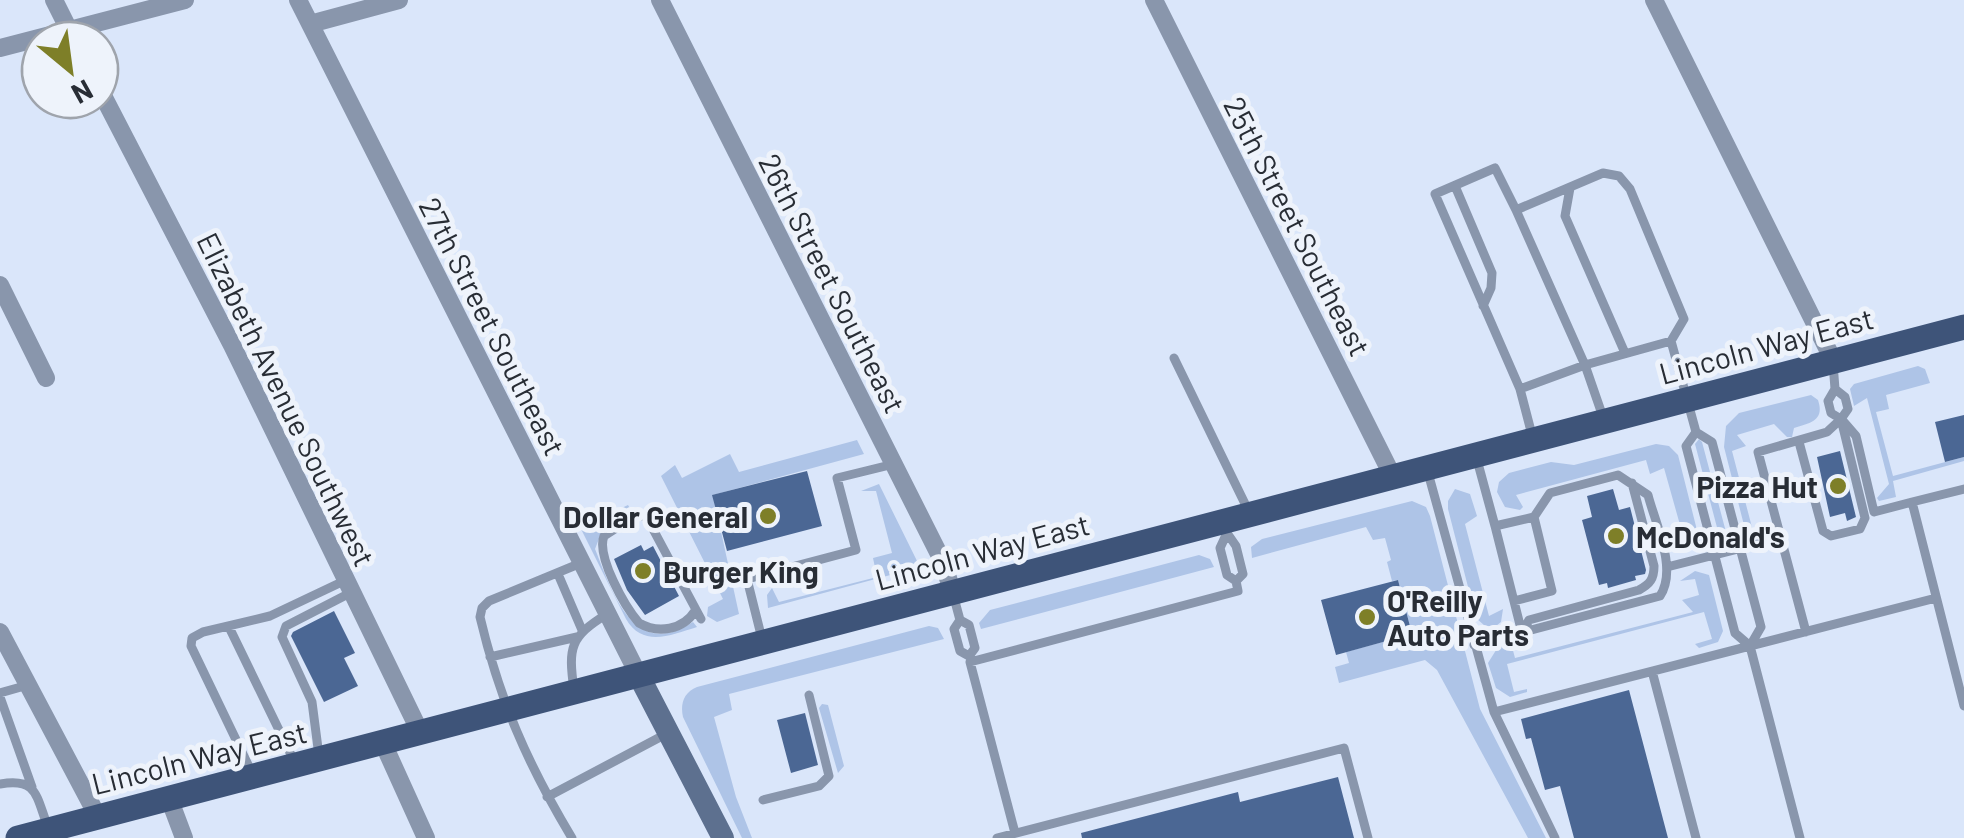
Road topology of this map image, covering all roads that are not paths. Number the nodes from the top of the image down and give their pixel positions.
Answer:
1 (185, 0) edge
2 (298, 0) edge
3 (400, 0) edge
4 (660, 0) edge
5 (1154, 0) edge
6 (1654, 0) edge
7 (112, 20) edge
8 (310, 24) junction
9 (116, 120) edge
10 (1455, 186) junction
11 (1570, 188) junction
12 (1516, 210) junction
13 (0, 285) edge
14 (1483, 306) junction
15 (1964, 327) edge
16 (1671, 340) junction
17 (1625, 353) junction
18 (1174, 358) dead end
19 (1833, 360) junction
20 (1584, 364) junction
21 (46, 378) dead end
22 (1520, 389) junction
23 (1687, 400) junction
24 (1841, 419) junction
25 (1604, 421) junction
26 (1696, 432) junction
27 (1533, 439) junction
28 (1799, 442) junction
29 (1476, 455) junction
30 (894, 464) junction
31 (1427, 468) junction
32 (1393, 477) junction
33 (1632, 482) junction
34 (1964, 488) edge
35 (1912, 502) junction
36 (1250, 514) junction
37 (1534, 517) junction
38 (1495, 526) junction
39 (1226, 527) junction
40 (1782, 538) junction
41 (1740, 549) junction
42 (1714, 556) junction
43 (581, 564) junction
44 (1667, 568) junction
45 (558, 574) junction
46 (1236, 580) junction
47 (349, 586) junction
48 (952, 592) junction
49 (1936, 598) junction
50 (1514, 601) junction
51 (607, 614) junction
52 (698, 615) joint
53 (270, 616) junction
54 (960, 620) junction
55 (229, 626) junction
56 (1522, 632) junction
57 (1806, 632) junction
58 (579, 633) junction
59 (282, 637) junction
60 (2, 642) edge
61 (762, 643) junction
62 (1474, 645) junction
63 (1750, 646) junction
64 (490, 657) junction
65 (970, 659) junction
66 (1652, 671) junction
67 (638, 676) junction
68 (28, 685) junction
69 (575, 693) junction
70 (0, 694) edge
71 (810, 695) dead end
72 (1964, 706) edge
73 (506, 711) junction
74 (1494, 712) junction
75 (668, 733) junction
76 (421, 734) junction
77 (382, 743) junction
78 (308, 762) junction
79 (254, 776) junction
80 (0, 784) edge
81 (32, 787) junction
82 (547, 797) junction
83 (169, 798) junction
84 (763, 800) dead end
85 (98, 816) junction
86 (1015, 833) junction
87 (34, 835) edge
88 (184, 838) edge
89 (426, 838) edge
90 (572, 838) edge
91 (722, 838) edge
92 (997, 838) edge
93 (1368, 838) edge
94 (1555, 838) edge
95 (1696, 838) edge
96 (1800, 838) edge

1 - 7 street
2 - 8 street, 27th Street Southeast
3 - 8 street
4 - 30 street, 26th Street Southeast
5 - 32 street, 25th Street Southeast
6 - 19 street
8 - 43 street, 27th Street Southeast
9 - 47 street, Elizabeth Avenue Southwest
10 - 12 lane
10 - 14 lane
10 - 14 lane
11 - 12 lane
11 - 16 lane
11 - 17 lane
12 - 20 lane
13 - 21 street
14 - 22 lane
15 - 19 main road, Lincoln Way East
16 - 17 lane
16 - 23 lane
17 - 20 lane
18 - 36 lane
19 - 23 main road, Lincoln Way East
19 - 24 lane
20 - 22 lane
20 - 25 lane
22 - 27 lane
23 - 25 main road, Lincoln Way East
23 - 26 lane
24 - 28 lane
24 - 28 lane
24 - 35 lane
25 - 27 main road, Lincoln Way East
26 - 41 lane
26 - 42 lane
27 - 29 main road, Lincoln Way East
28 - 40 lane
29 - 31 main road, Lincoln Way East
29 - 38 lane
30 - 48 street, 26th Street Southeast
30 - 61 lane
31 - 32 main road, Lincoln Way East
31 - 62 lane
32 - 36 main road, Lincoln Way East
33 - 37 lane
33 - 44 lane
33 - 56 lane
34 - 35 lane
35 - 49 lane
36 - 39 main road, Lincoln Way East
37 - 38 lane
37 - 50 lane
38 - 50 lane
39 - 46 lane
39 - 46 lane
39 - 48 main road, Lincoln Way East
40 - 41 lane
40 - 57 lane
41 - 42 lane
41 - 63 lane
42 - 44 lane
42 - 63 lane
43 - 45 lane
43 - 51 street, 27th Street Southeast
44 - 56 lane
45 - 58 lane
45 - 64 lane
46 - 65 lane
47 - 53 lane
47 - 59 lane
47 - 76 street, Elizabeth Avenue Southwest
48 - 54 lane
48 - 61 main road, Lincoln Way East
49 - 57 lane
49 - 72 lane
50 - 56 lane
51 - 58 lane
51 - 67 street, 27th Street Southeast
52 - 52 lane
53 - 55 lane
53 - 59 lane
54 - 65 lane
54 - 65 lane
55 - 78 lane
55 - 79 lane
56 - 62 lane
57 - 63 lane
58 - 64 lane
58 - 69 lane
59 - 78 lane
60 - 68 street
61 - 67 main road, Lincoln Way East
62 - 74 lane
63 - 66 lane
63 - 96 lane
64 - 73 lane
65 - 86 lane
66 - 74 lane
66 - 95 lane
67 - 69 main road, Lincoln Way East
67 - 75 street
68 - 70 lane
68 - 85 street
69 - 73 main road, Lincoln Way East
70 - 81 lane
71 - 84 lane
73 - 76 main road, Lincoln Way East
73 - 82 lane
74 - 94 lane
75 - 82 lane
75 - 91 street
76 - 77 main road, Lincoln Way East
77 - 78 main road, Lincoln Way East
77 - 89 street
78 - 79 main road, Lincoln Way East
79 - 83 main road, Lincoln Way East
80 - 81 lane
81 - 87 lane
82 - 90 lane
83 - 85 main road, Lincoln Way East
83 - 88 street
85 - 87 main road, Lincoln Way East
86 - 92 lane
86 - 93 lane

